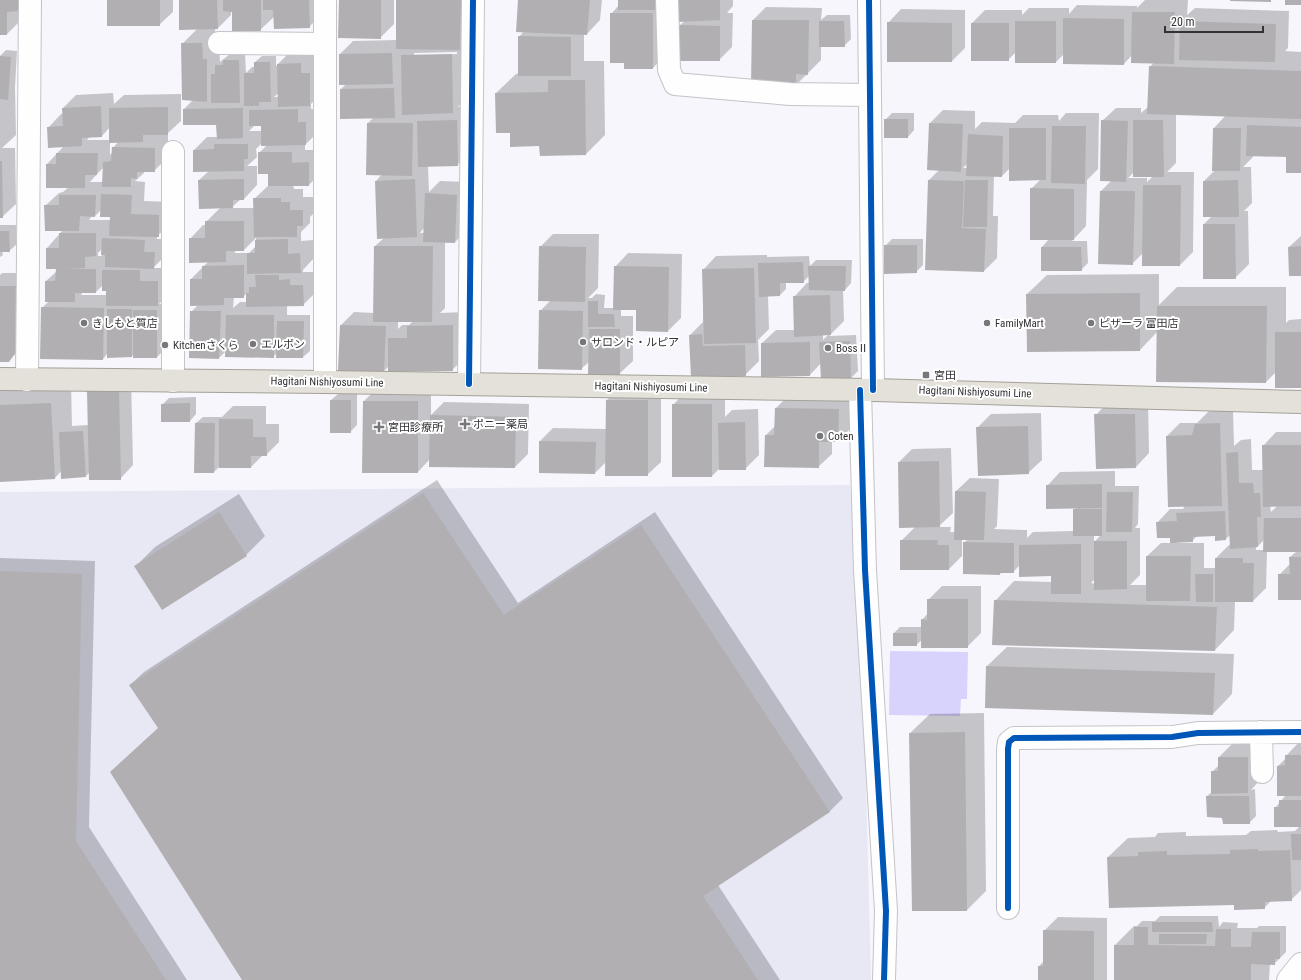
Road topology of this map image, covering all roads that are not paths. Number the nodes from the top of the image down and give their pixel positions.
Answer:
1 (30, 0) edge
2 (325, 0) edge
3 (473, 0) edge
4 (667, 0) edge
5 (869, 0) edge
6 (219, 43) dead end
7 (325, 44) junction
8 (870, 95) junction
9 (174, 152) dead end
10 (0, 380) edge
11 (27, 380) junction
12 (173, 381) junction
13 (325, 382) junction
14 (469, 384) junction
15 (867, 390) junction
16 (1301, 402) edge
17 (1261, 732) junction
18 (1301, 732) edge
19 (1262, 772) dead end
20 (1008, 908) dead end
21 (1301, 964) edge
22 (884, 980) edge
23 (1288, 980) edge

1 - 11 street
2 - 7 street
3 - 14 street
4 - 8 street
5 - 8 street
6 - 7 street
7 - 13 street
8 - 15 street
9 - 12 street
10 - 11 main road, Hagitani Nishiyosumi Line
11 - 12 main road, Hagitani Nishiyosumi Line
12 - 13 main road, Hagitani Nishiyosumi Line
13 - 14 main road, Hagitani Nishiyosumi Line
14 - 15 main road, Hagitani Nishiyosumi Line
15 - 16 main road, Hagitani Nishiyosumi Line
15 - 22 street
17 - 18 street
17 - 19 street
17 - 20 street
21 - 23 street

